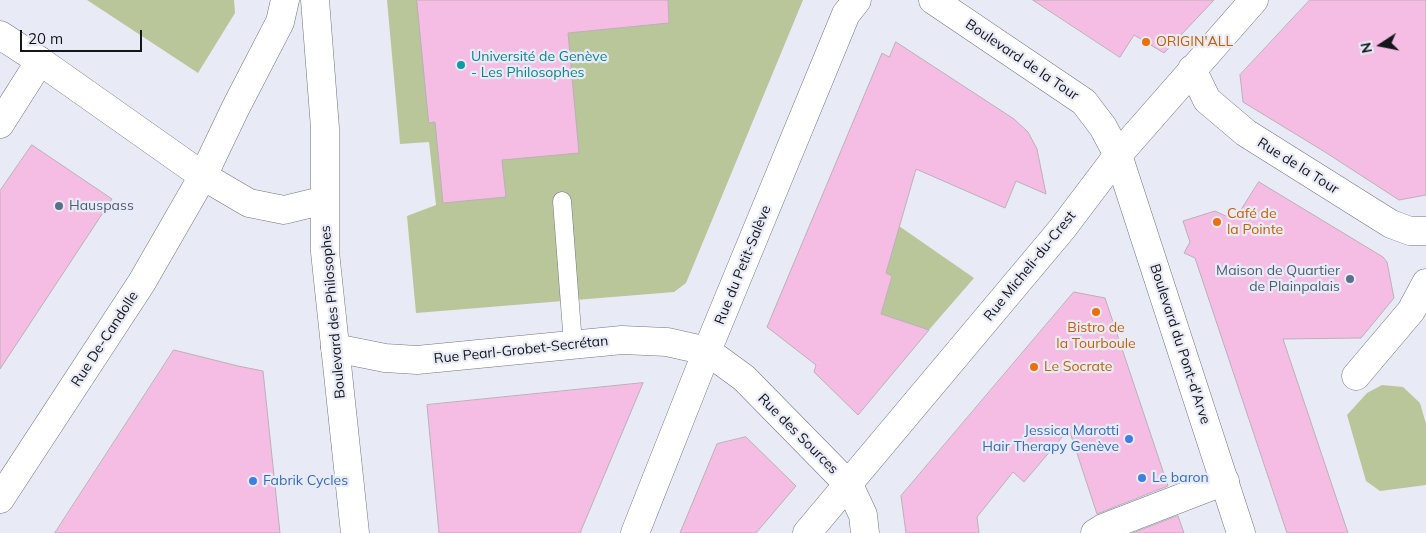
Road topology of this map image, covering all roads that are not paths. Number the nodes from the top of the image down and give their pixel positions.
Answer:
1 (285, 0) edge
2 (315, 0) edge
3 (857, 0) edge
4 (933, 0) edge
5 (1254, 0) edge
6 (0, 35) edge
7 (40, 61) junction
8 (1192, 69) junction
9 (0, 124) edge
10 (1118, 155) junction
11 (203, 176) junction
12 (325, 200) junction
13 (562, 201) dead end
14 (1426, 231) edge
15 (1426, 283) edge
16 (573, 344) junction
17 (335, 348) junction
18 (707, 351) junction
19 (1356, 376) dead end
20 (1225, 481) junction
21 (849, 485) junction
22 (0, 499) edge
23 (355, 533) edge
24 (635, 533) edge
25 (807, 533) edge
26 (866, 533) edge
27 (1095, 533) edge
28 (1241, 533) edge

1 - 11 street
2 - 12 street, Boulevard des Philosophes
3 - 18 street, Rue du Petit-Salève
4 - 10 street, Boulevard de la Tour
5 - 8 street, Rue Micheli-du-Crest
6 - 7 street
7 - 9 street
7 - 11 street
8 - 10 street, Rue Micheli-du-Crest
8 - 14 street, Rue de la Tour
10 - 20 street, Boulevard du Pont-d'Arve
10 - 21 street, Rue Micheli-du-Crest
11 - 12 street
11 - 22 street, Rue De-Candolle
12 - 17 street, Boulevard des Philosophes
13 - 16 lane
15 - 19 street
16 - 17 street, Rue Pearl-Grobet-Secrétan
16 - 18 street, Rue Pearl-Grobet-Secrétan
17 - 23 street, Boulevard des Philosophes
18 - 21 street, Rue des Sources
18 - 24 street, Rue du Petit-Salève
20 - 27 street
20 - 28 street, Boulevard du Pont-d'Arve
21 - 25 street, Rue Micheli-du-Crest
21 - 26 street, Rue des Sources

